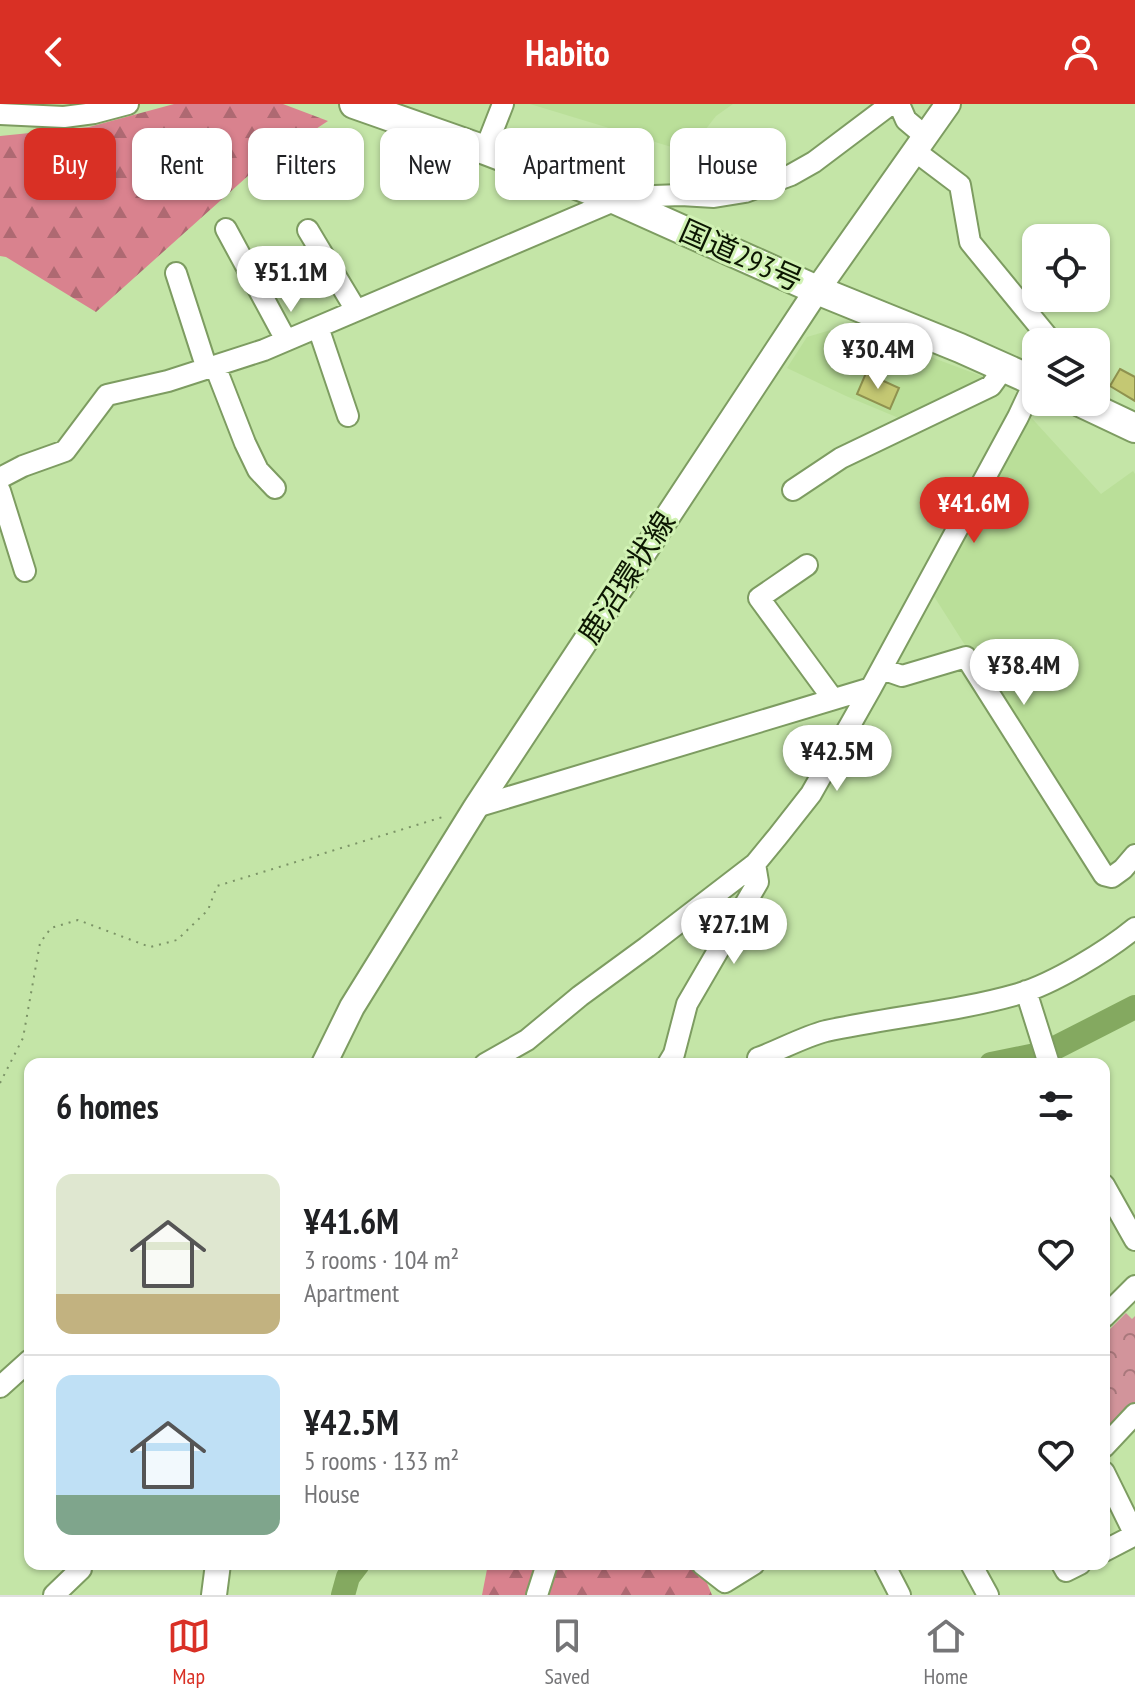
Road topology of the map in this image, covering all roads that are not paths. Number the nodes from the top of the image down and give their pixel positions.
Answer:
1 (128, 104) edge
2 (354, 104) edge
3 (503, 104) edge
4 (891, 104) edge
5 (899, 104) edge
6 (948, 104) edge
7 (0, 114) edge
8 (920, 144) junction
9 (485, 150) junction
10 (626, 205) junction
11 (226, 229) dead end
12 (308, 230) dead end
13 (176, 273) dead end
14 (817, 290) junction
15 (356, 310) junction
16 (318, 327) junction
17 (1041, 328) edge
18 (286, 340) junction
19 (211, 367) junction
20 (1004, 368) junction
21 (1022, 376) edge
22 (1022, 409) edge
23 (1110, 415) edge
24 (348, 416) dead end
25 (1135, 428) edge
26 (0, 478) edge
27 (275, 488) dead end
28 (793, 490) dead end
29 (0, 491) edge
30 (807, 565) dead end
31 (25, 571) dead end
32 (882, 669) junction
33 (871, 688) junction
34 (833, 699) junction
35 (476, 807) junction
36 (1135, 855) edge
37 (755, 864) junction
38 (1135, 928) edge
39 (1026, 991) junction
40 (327, 1058) edge
41 (496, 1058) edge
42 (672, 1058) edge
43 (758, 1058) edge
44 (1047, 1058) edge
45 (1110, 1196) edge
46 (1135, 1240) edge
47 (1135, 1286) edge
48 (1110, 1311) edge
49 (24, 1365) edge
50 (0, 1387) edge
51 (1135, 1414) edge
52 (1110, 1441) edge
53 (1110, 1484) edge
54 (1110, 1548) edge
55 (80, 1570) edge
56 (217, 1570) edge
57 (545, 1570) edge
58 (710, 1570) edge
59 (744, 1570) edge
60 (887, 1570) edge
61 (974, 1570) edge
62 (54, 1595) edge
63 (214, 1595) edge
64 (537, 1595) edge
65 (900, 1595) edge
66 (988, 1595) edge

1 - 7 street
2 - 9 highway, 国道293号
3 - 9 street
4 - 10 street
5 - 8 street
6 - 8 main road, 鹿沼環状線
8 - 14 main road, 鹿沼環状線
8 - 17 street
9 - 10 highway, 国道293号
10 - 14 highway, 国道293号
10 - 15 street
11 - 18 street
12 - 15 street
13 - 19 street
14 - 20 highway, 国道293号
14 - 35 main road, 鹿沼環状線
15 - 16 street
16 - 18 street
16 - 24 street
18 - 19 street
19 - 26 street
19 - 27 street
20 - 21 highway, 国道293号
20 - 28 street
22 - 32 street
23 - 25 highway
29 - 31 street
30 - 34 street
32 - 33 street
32 - 36 street
33 - 34 street
33 - 37 street
34 - 35 street
35 - 40 main road, 鹿沼環状線
37 - 41 street
37 - 42 street
38 - 39 street
39 - 43 street
39 - 44 street
45 - 46 street
47 - 48 street
49 - 50 street
51 - 52 street
53 - 54 street
55 - 62 street
56 - 63 main road
57 - 64 street
58 - 59 street
60 - 65 street
61 - 66 street

